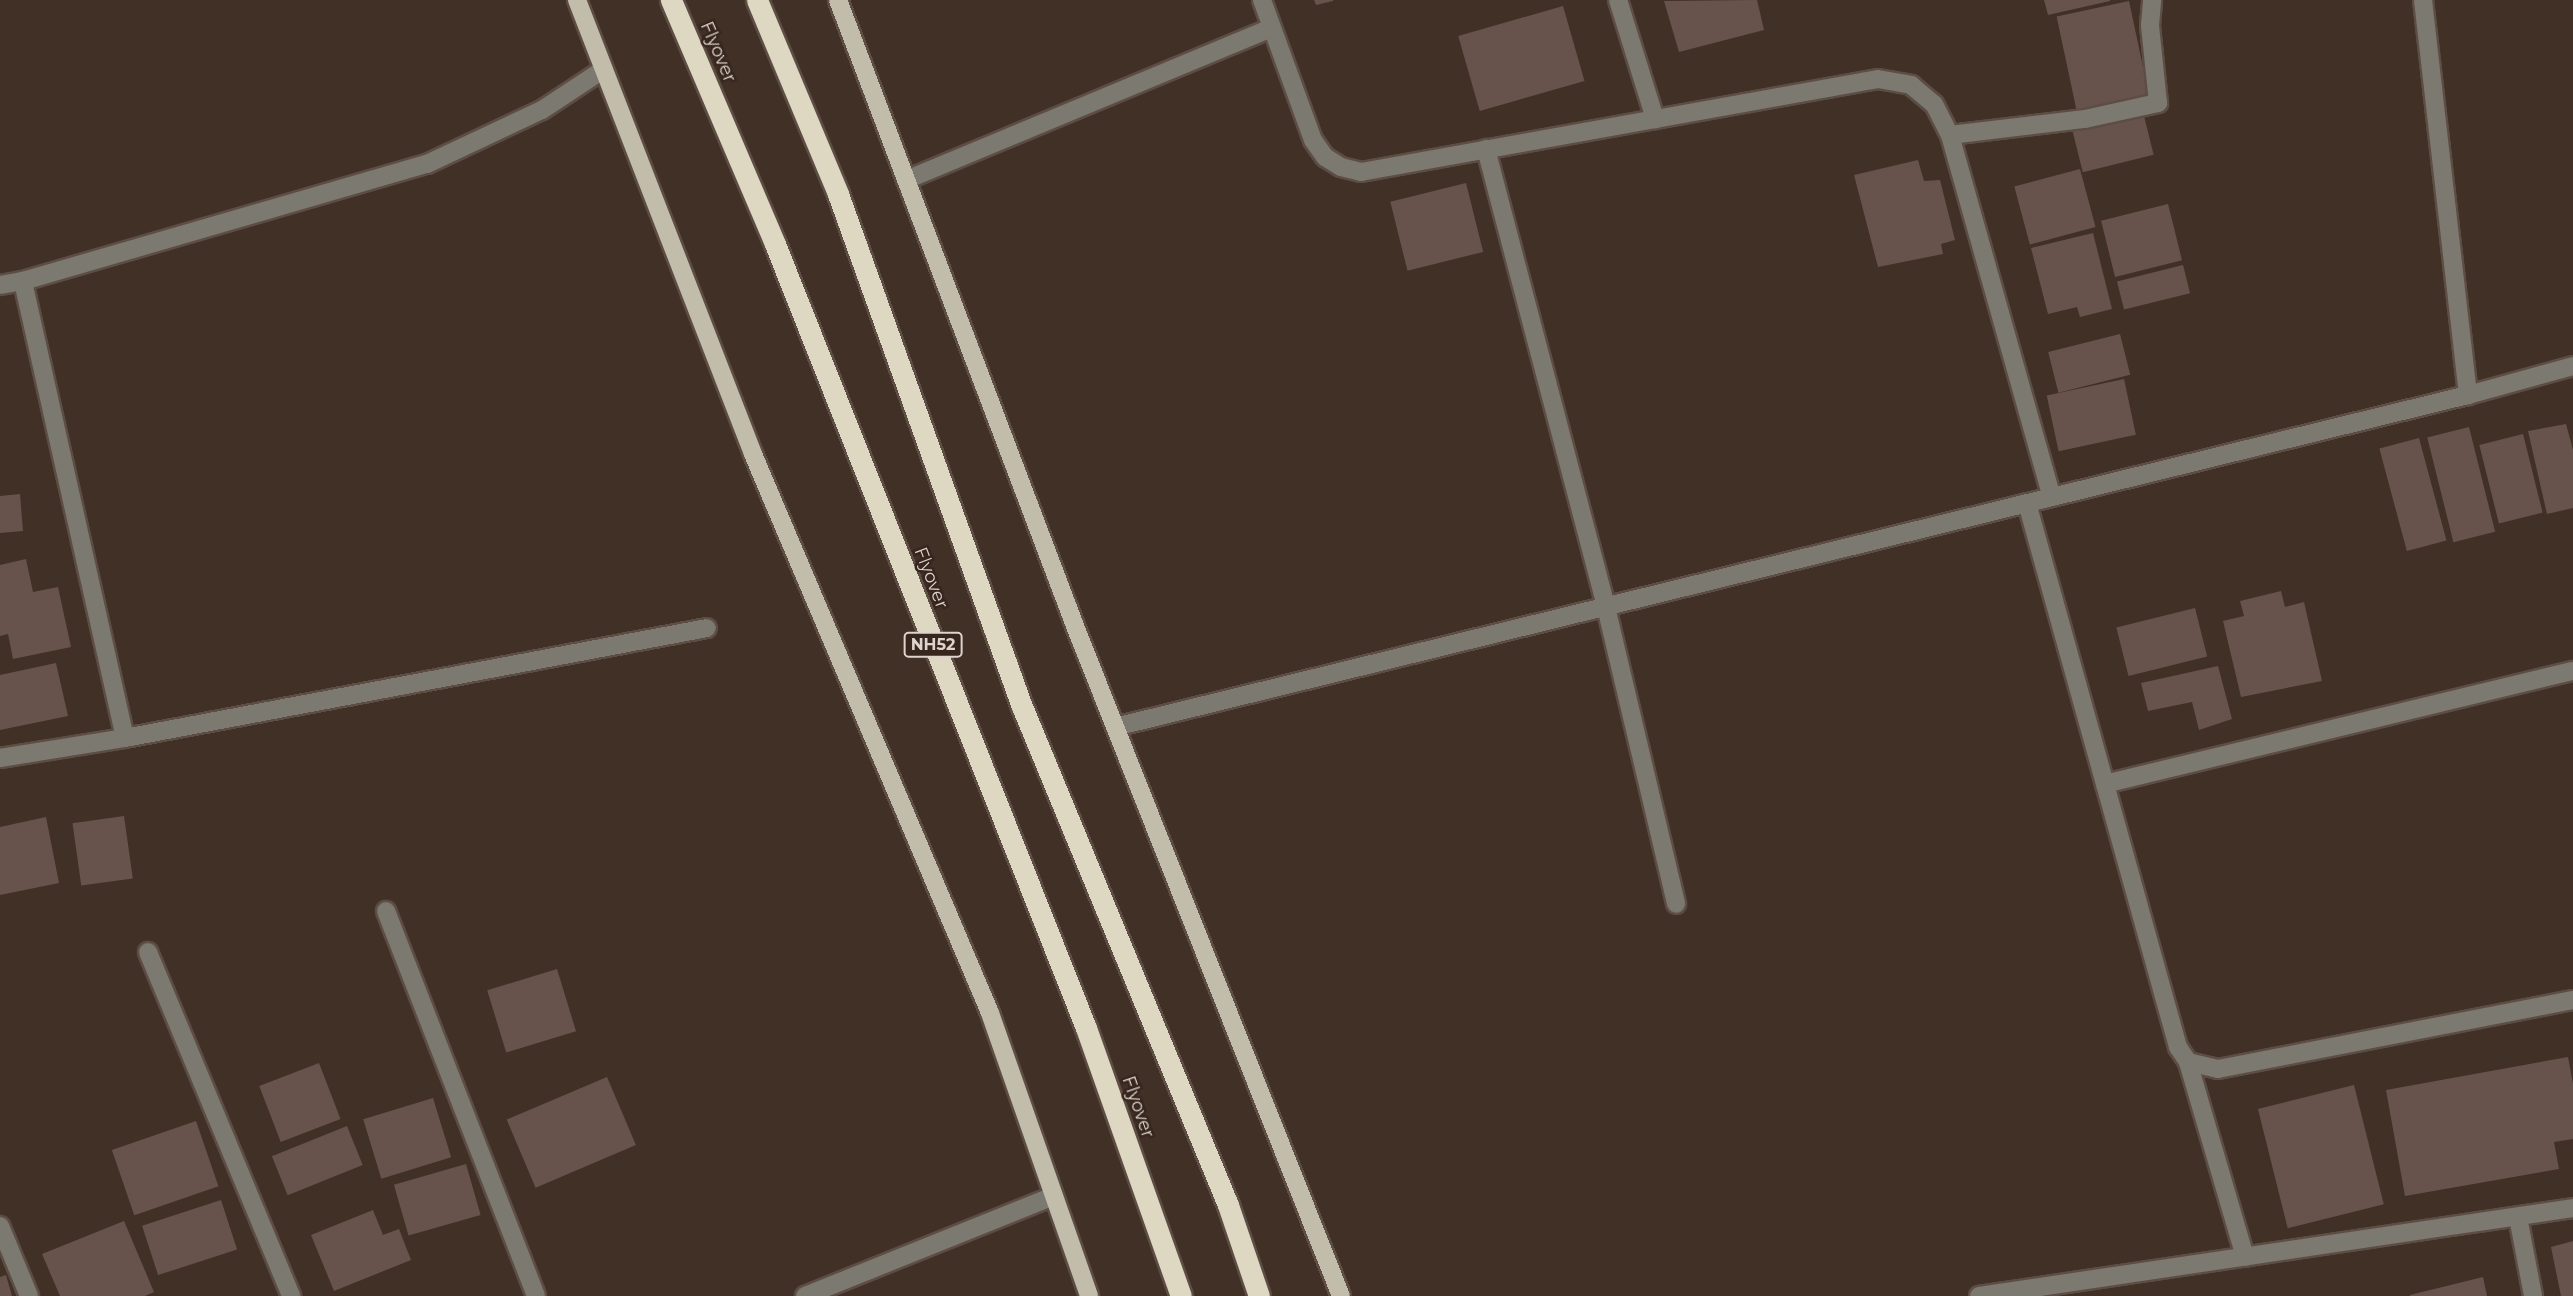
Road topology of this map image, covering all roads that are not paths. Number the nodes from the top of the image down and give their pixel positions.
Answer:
1 (577, 0) edge
2 (671, 0) edge
3 (757, 0) edge
4 (838, 0) edge
5 (1262, 0) edge
6 (1618, 0) edge
7 (2151, 0) edge
8 (2423, 0) edge
9 (1272, 28) junction
10 (604, 69) junction
11 (1656, 119) junction
12 (1950, 135) junction
13 (1486, 149) junction
14 (906, 180) junction
15 (23, 281) junction
16 (0, 285) edge
17 (2573, 366) edge
18 (2468, 395) junction
19 (2052, 497) junction
20 (2027, 503) junction
21 (1606, 607) junction
22 (707, 628) dead end
23 (2573, 671) edge
24 (1115, 727) junction
25 (125, 738) junction
26 (0, 758) edge
27 (2105, 783) junction
28 (1676, 904) dead end
29 (386, 911) dead end
30 (148, 952) dead end
31 (2573, 1000) edge
32 (2188, 1062) junction
33 (1054, 1196) junction
34 (2573, 1208) edge
35 (2518, 1217) junction
36 (0, 1226) edge
37 (2245, 1257) junction
38 (29, 1296) edge
39 (291, 1296) edge
40 (536, 1296) edge
41 (805, 1296) edge
42 (1089, 1296) edge
43 (1181, 1296) edge
44 (1259, 1296) edge
45 (1340, 1296) edge
46 (1979, 1296) edge
47 (2533, 1296) edge

1 - 10 main road
2 - 43 highway, Flyover / NH52
3 - 44 highway
4 - 14 main road
5 - 9 street
6 - 11 street
7 - 12 street
8 - 18 street
9 - 13 street
9 - 14 street
10 - 15 street
10 - 33 main road
11 - 12 street
11 - 13 street
12 - 19 street
13 - 21 street
14 - 24 main road
15 - 16 street
15 - 25 street
17 - 18 street
18 - 19 street
19 - 20 street
20 - 21 street
20 - 27 street
21 - 24 street
21 - 28 street
22 - 25 street
23 - 27 street
24 - 45 main road
25 - 26 street
27 - 32 street
29 - 40 street
30 - 39 street
31 - 32 street
32 - 37 street
33 - 41 street
33 - 42 main road
34 - 35 street
35 - 37 street
35 - 47 street
36 - 38 street
37 - 46 street

